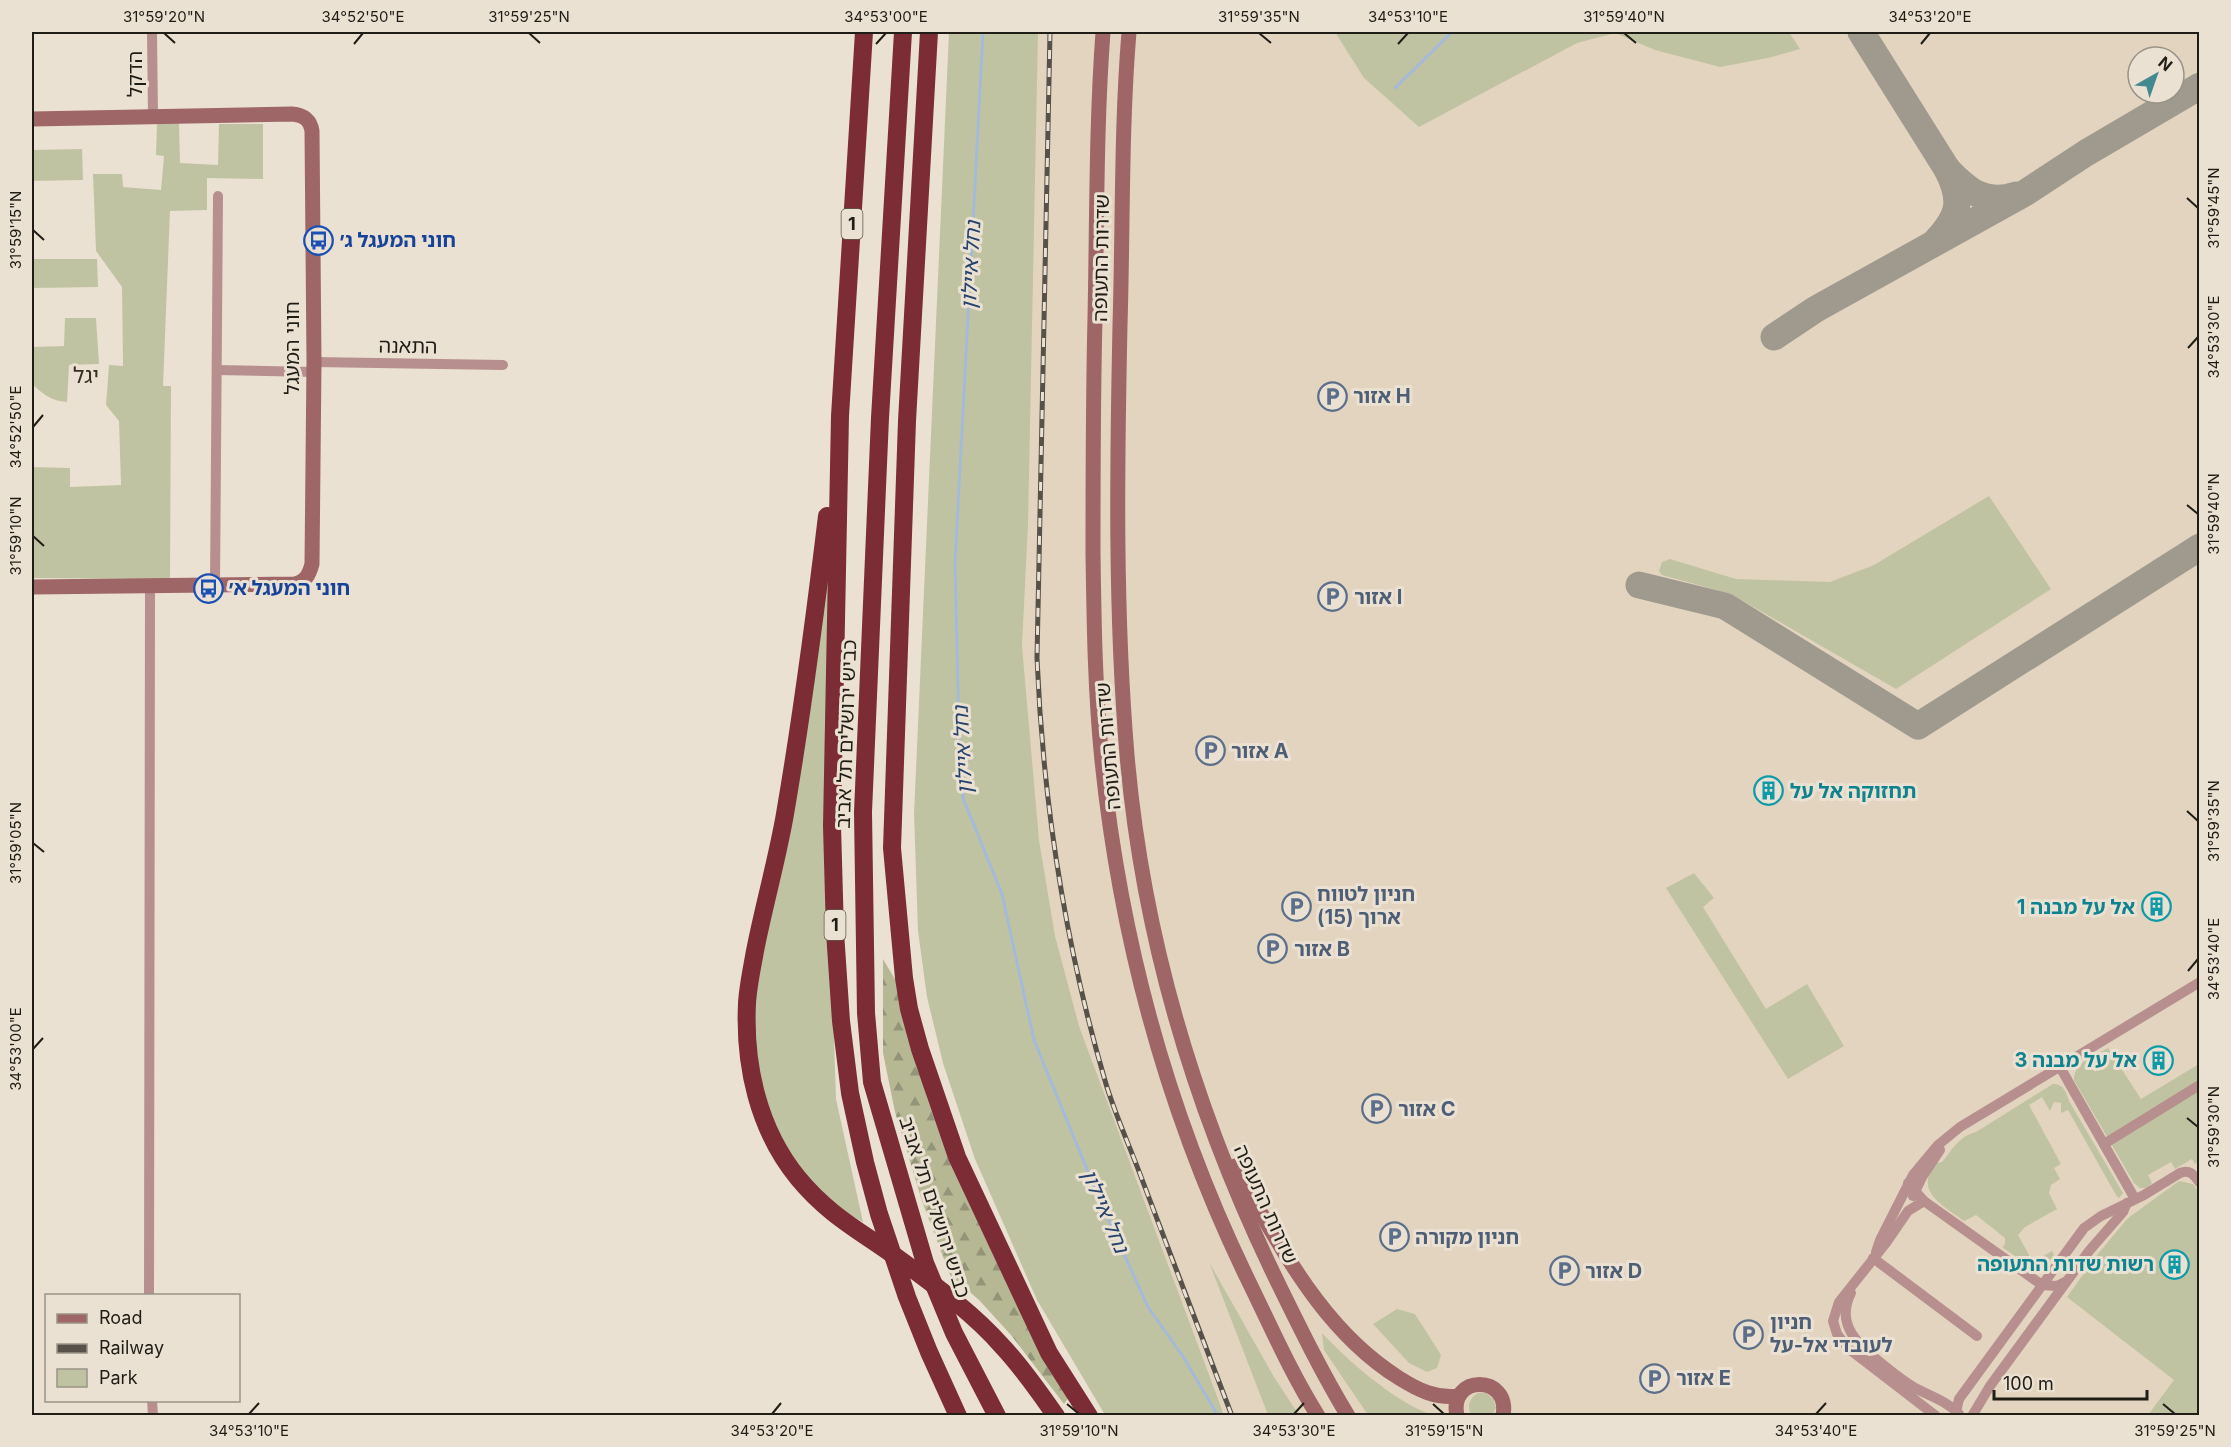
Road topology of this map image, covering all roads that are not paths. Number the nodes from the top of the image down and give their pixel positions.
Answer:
1 (152, 32) edge
2 (864, 32) edge
3 (903, 32) edge
4 (929, 32) edge
5 (1103, 32) edge
6 (1129, 32) edge
7 (153, 116) junction
8 (32, 119) edge
9 (218, 196) dead end
10 (503, 365) dead end
11 (314, 367) junction
12 (217, 370) junction
13 (840, 416) junction
14 (215, 585) junction
15 (150, 586) junction
16 (32, 587) edge
17 (2199, 982) edge
18 (2060, 1067) junction
19 (1190, 1068) junction
20 (2198, 1086) edge
21 (1943, 1142) junction
22 (2104, 1144) junction
23 (1922, 1177) junction
24 (2199, 1183) edge
25 (1911, 1190) junction
26 (1924, 1201) junction
27 (2131, 1201) junction
28 (1908, 1211) junction
29 (1875, 1255) junction
30 (2068, 1280) junction
31 (2042, 1285) junction
32 (149, 1294) edge
33 (1977, 1336) dead end
34 (1877, 1366) junction
35 (1459, 1396) junction
36 (1959, 1399) junction
37 (1946, 1402) junction
38 (1505, 1413) edge
39 (1957, 1414) edge
40 (1972, 1414) edge
41 (1936, 1415) edge
42 (958, 1416) edge
43 (997, 1416) edge
44 (1056, 1416) edge
45 (1089, 1416) edge
46 (1318, 1416) edge
47 (1348, 1416) edge
48 (1457, 1416) edge

1 - 7 street, הדקל
2 - 13 highway, כביש ירושלים תל אביב / 1
3 - 43 highway, כביש ירושלים תל אביב / 1
4 - 45 highway
5 - 46 main road, שדרות התעופה
6 - 19 main road, שדרות התעופה
7 - 8 main road, חוני המעגל
7 - 11 main road, חוני המעגל
9 - 12 street
10 - 11 street, התאנה
11 - 12 street, התאנה
11 - 14 main road, חוני המעגל
12 - 14 street
13 - 42 highway, כביש ירושלים תל אביב / 1
13 - 44 highway
14 - 15 main road, חוני המעגל
15 - 16 main road, חוני המעגל
15 - 32 street
17 - 18 street
18 - 21 street
18 - 22 street
19 - 35 main road
19 - 47 main road, שדרות התעופה
20 - 22 street
21 - 23 street
21 - 25 street
22 - 27 street
23 - 25 street
23 - 26 street
24 - 27 street
25 - 26 street
25 - 28 street
25 - 29 street
26 - 28 street
26 - 31 street
27 - 30 street
27 - 31 street
28 - 29 street
29 - 33 street
29 - 34 street
30 - 31 street
30 - 40 street
31 - 36 street
34 - 37 street
34 - 41 street
35 - 38 main road
35 - 48 main road
36 - 37 street
36 - 39 street
37 - 39 street

